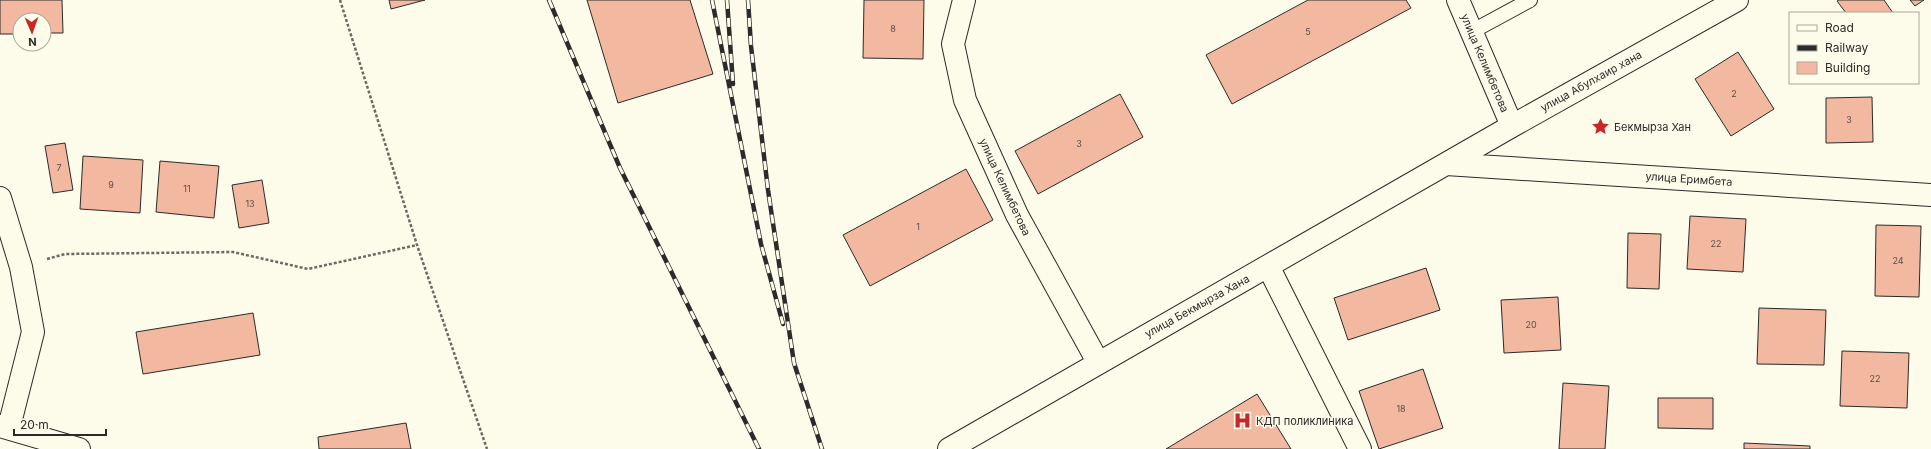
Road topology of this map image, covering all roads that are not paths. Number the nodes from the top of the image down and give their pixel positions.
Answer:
1 (964, 0) edge
2 (1458, 0) edge
3 (1530, 0) edge
4 (1737, 0) edge
5 (1471, 32) junction
6 (1512, 126) junction
7 (1446, 164) junction
8 (1931, 195) edge
9 (0, 198) edge
10 (1268, 266) junction
11 (1098, 362) junction
12 (5, 427) edge
13 (79, 449) edge
14 (949, 449) edge
15 (1360, 449) edge

1 - 11 street, улица Келимбетова
2 - 5 street, улица Келимбетова
3 - 5 lane
4 - 6 street, улица Абулхаир хана
5 - 6 street, улица Келимбетова
6 - 7 street, улица Абулхаир хана
7 - 8 street, улица Еримбета
7 - 10 street, улица Бекмырза Хана
9 - 12 street
10 - 11 street, улица Бекмырза Хана
10 - 15 street
11 - 14 street, улица Бекмырза Хана
12 - 13 street

